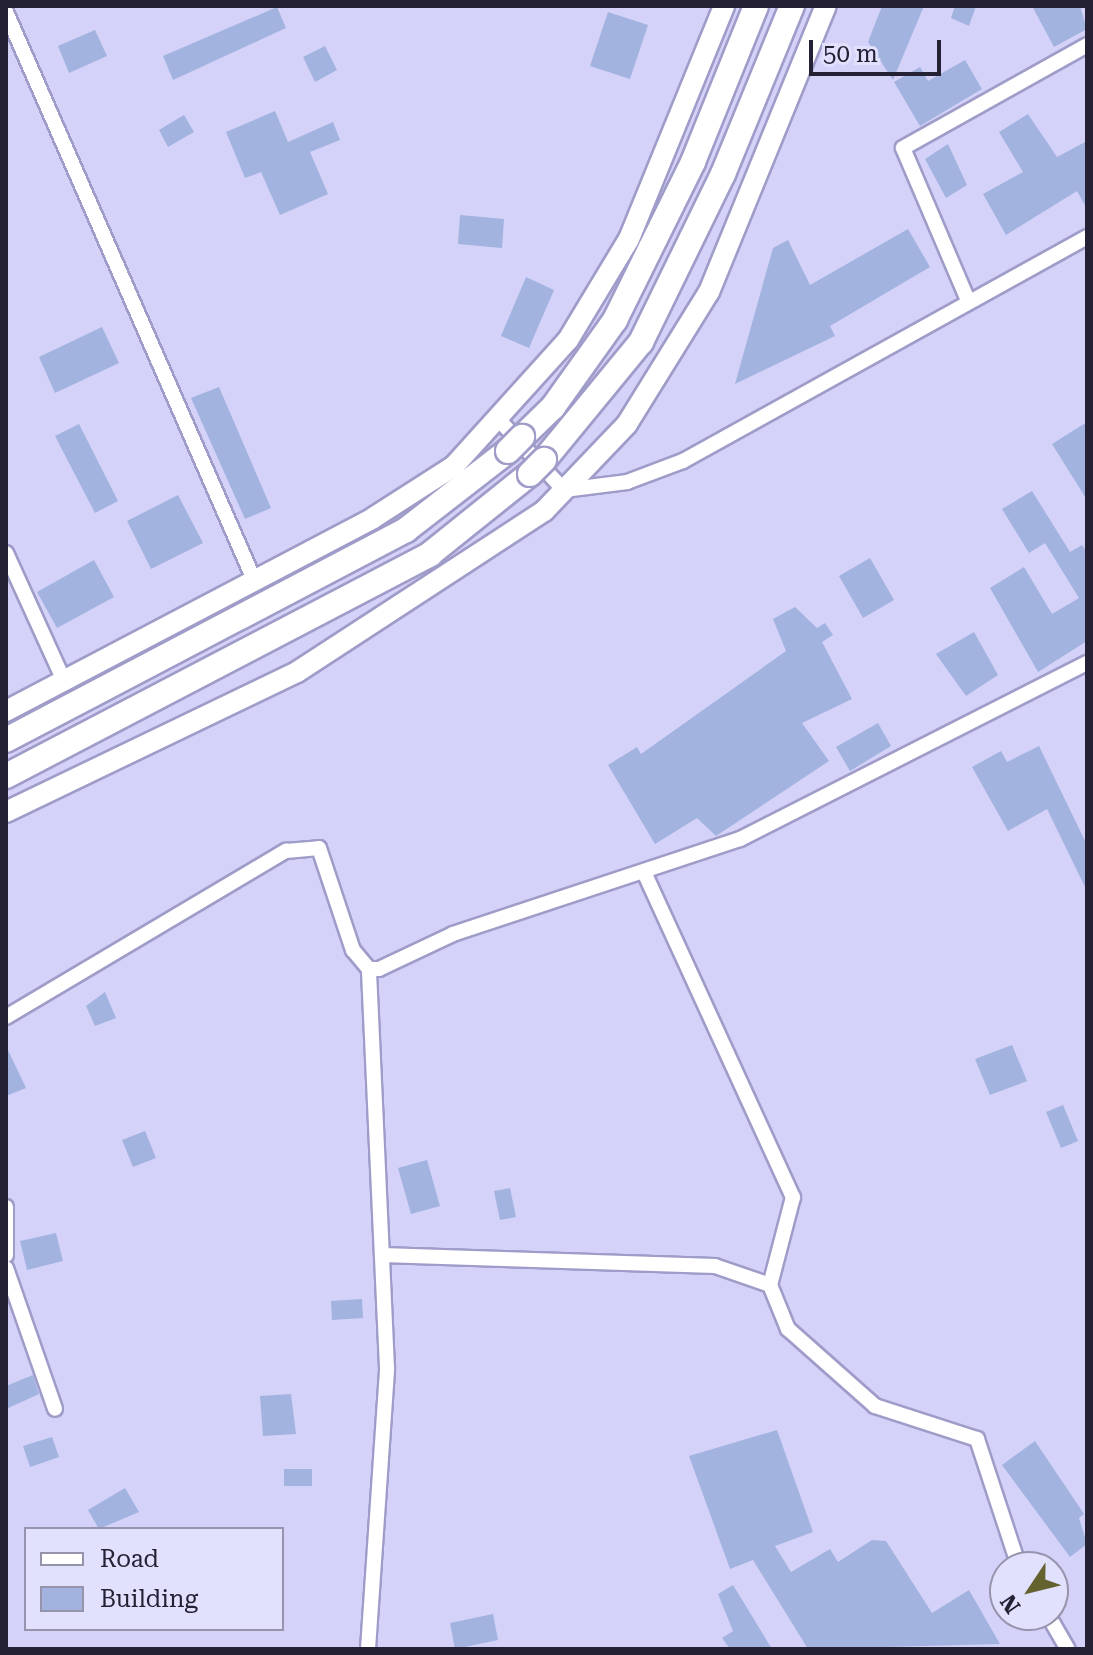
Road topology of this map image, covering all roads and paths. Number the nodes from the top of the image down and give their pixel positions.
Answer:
1 (724, 6) edge
2 (756, 6) edge
3 (792, 6) edge
4 (826, 6) edge
5 (6, 12) edge
6 (1087, 45) edge
7 (1087, 237) edge
8 (967, 298) junction
9 (500, 421) junction
10 (564, 490) junction
11 (6, 553) edge
12 (255, 582) junction
13 (1087, 663) edge
14 (64, 681) junction
15 (6, 711) edge
16 (6, 740) edge
17 (6, 776) edge
18 (6, 812) edge
19 (644, 872) junction
20 (369, 969) junction
21 (6, 1017) edge
22 (6, 1207) edge
23 (6, 1255) edge
24 (382, 1255) junction
25 (6, 1268) edge
26 (770, 1285) junction
27 (55, 1409) dead end
28 (1014, 1551) edge
29 (1057, 1631) edge
30 (368, 1649) edge
31 (1068, 1649) edge

1 - 9 street
2 - 16 highway
3 - 17 highway
4 - 10 street
5 - 12 street
6 - 8 street
7 - 8 street
8 - 10 street
9 - 10 street
9 - 12 street
10 - 18 street
11 - 14 street
12 - 14 street
13 - 19 street
14 - 15 street
19 - 20 street
19 - 26 street
20 - 21 street
20 - 24 street
22 - 23 street
24 - 26 street
24 - 30 street
25 - 27 street
26 - 28 street
29 - 31 street

